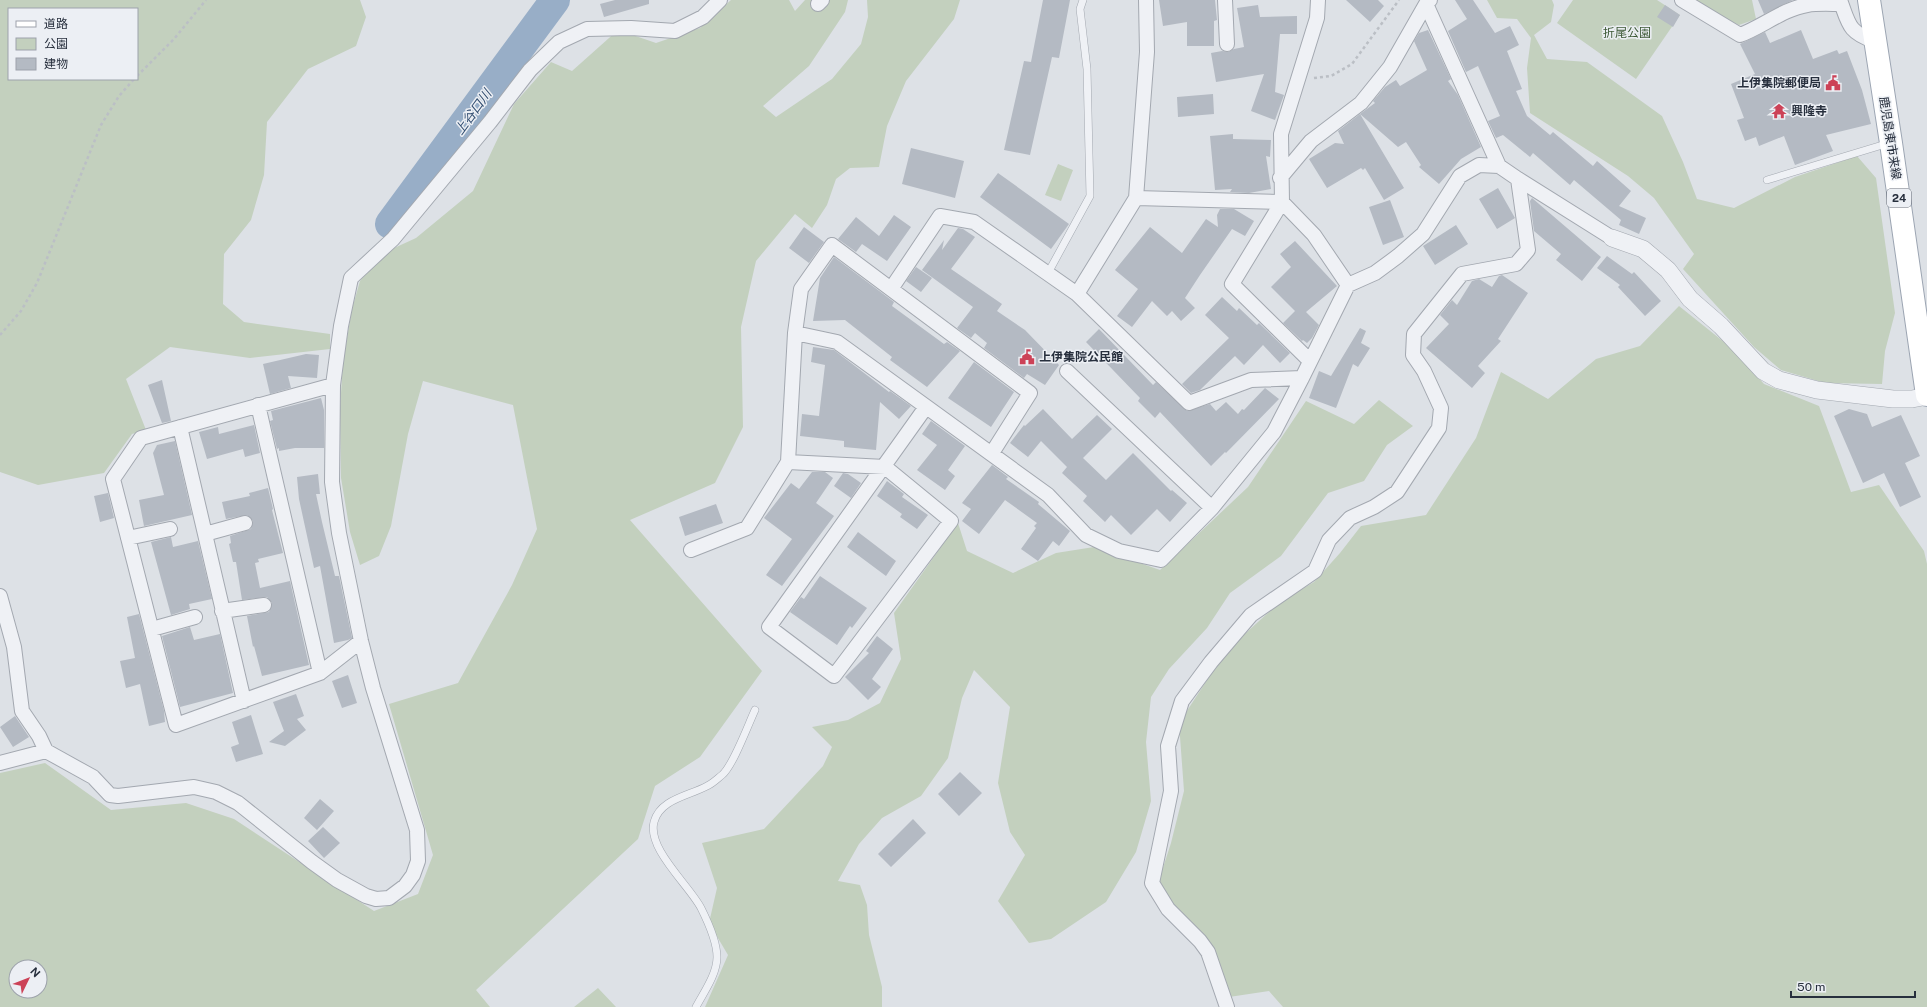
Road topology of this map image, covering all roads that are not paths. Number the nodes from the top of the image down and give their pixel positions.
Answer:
1 (720, 0) edge
2 (1083, 0) edge
3 (1146, 0) edge
4 (1225, 0) edge
5 (1318, 0) edge
6 (1682, 0) edge
7 (1869, 0) edge
8 (1428, 2) edge
9 (1840, 2) edge
10 (1874, 41) junction
11 (1227, 44) dead end
12 (1891, 143) junction
13 (1499, 166) junction
14 (1280, 178) junction
15 (1518, 179) junction
16 (1767, 180) dead end
17 (1136, 198) junction
18 (1282, 202) junction
19 (1612, 238) joint
20 (1048, 273) junction
21 (1348, 285) junction
22 (891, 289) junction
23 (1077, 294) junction
24 (795, 333) junction
25 (1310, 361) junction
26 (1067, 371) dead end
27 (1302, 378) junction
28 (333, 385) junction
29 (1927, 396) edge
30 (258, 405) junction
31 (926, 407) junction
32 (180, 427) junction
33 (992, 453) junction
34 (788, 462) junction
35 (885, 467) junction
36 (1212, 508) junction
37 (246, 523) dead end
38 (170, 529) dead end
39 (205, 534) junction
40 (128, 538) junction
41 (691, 550) dead end
42 (0, 596) edge
43 (264, 605) dead end
44 (222, 611) junction
45 (195, 617) dead end
46 (152, 629) junction
47 (361, 641) junction
48 (320, 673) junction
49 (244, 701) junction
50 (755, 710) dead end
51 (46, 752) junction
52 (0, 763) edge
53 (696, 1007) edge
54 (1227, 1007) edge

1 - 28 street
2 - 20 lane
3 - 17 street
4 - 11 street
5 - 14 street
6 - 9 street
7 - 10 main road, 鹿児島東市来線 / 24
8 - 13 street
8 - 14 street
9 - 10 street
10 - 12 main road, 鹿児島東市来線 / 24
12 - 16 lane
12 - 29 main road, 鹿児島東市来線 / 24
13 - 15 street
13 - 21 street
14 - 18 street
15 - 19 street
15 - 54 street
17 - 18 street
17 - 23 street
18 - 21 street
18 - 25 street
19 - 29 street
20 - 22 street
20 - 23 street
21 - 25 street
22 - 24 street
22 - 33 street
23 - 27 street
24 - 31 street
24 - 34 street
25 - 27 street
26 - 36 street
27 - 36 street
28 - 30 street
28 - 47 street
30 - 32 street
30 - 48 street
31 - 33 street
31 - 35 street
32 - 39 street
32 - 40 street
33 - 36 street
34 - 35 street
34 - 41 street
35 - 35 street
37 - 39 street
38 - 40 street
39 - 44 street
40 - 46 street
42 - 51 street
43 - 44 street
44 - 49 street
45 - 46 street
46 - 49 street
47 - 48 street
47 - 51 street
48 - 49 street
50 - 53 lane
51 - 52 street

